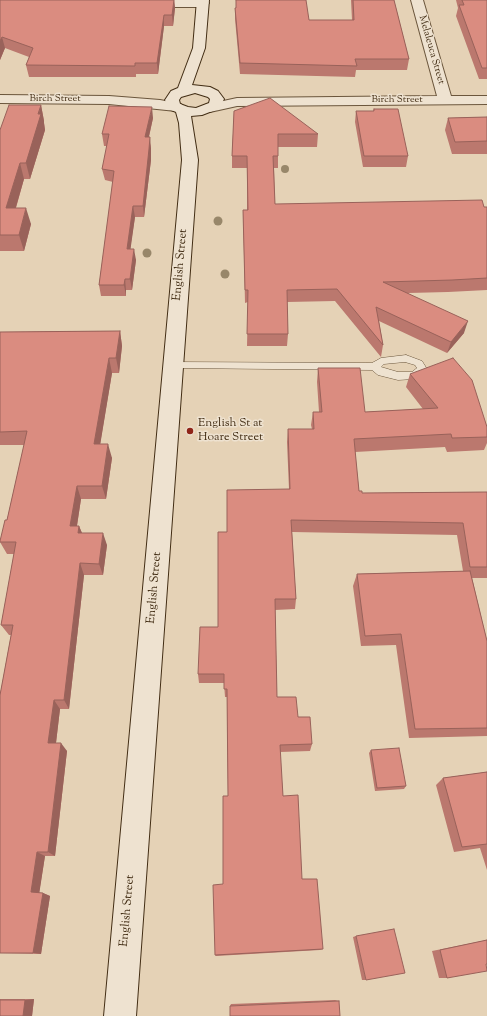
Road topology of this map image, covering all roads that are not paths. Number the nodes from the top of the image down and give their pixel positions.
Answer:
1 (417, 0) edge
2 (203, 2) edge
3 (133, 3) edge
4 (199, 48) junction
5 (208, 91) junction
6 (0, 99) edge
7 (180, 100) junction
8 (445, 100) junction
9 (487, 100) edge
10 (307, 101) junction
11 (209, 109) junction
12 (190, 160) junction
13 (173, 366) junction
14 (374, 367) dead end
15 (120, 1016) edge

1 - 8 street, Melaleuca Street
2 - 3 street
2 - 4 street
4 - 5 street
4 - 7 street
5 - 7 street, Birch Street
5 - 10 street, Birch Street
5 - 11 street, English Street
6 - 7 street, Birch Street
7 - 11 street, Birch Street
7 - 12 street, English Street
8 - 9 street, Birch Street
8 - 10 street, Birch Street
10 - 11 street, Birch Street
11 - 12 street, English Street
12 - 13 street, English Street
13 - 14 lane
13 - 15 street, English Street

